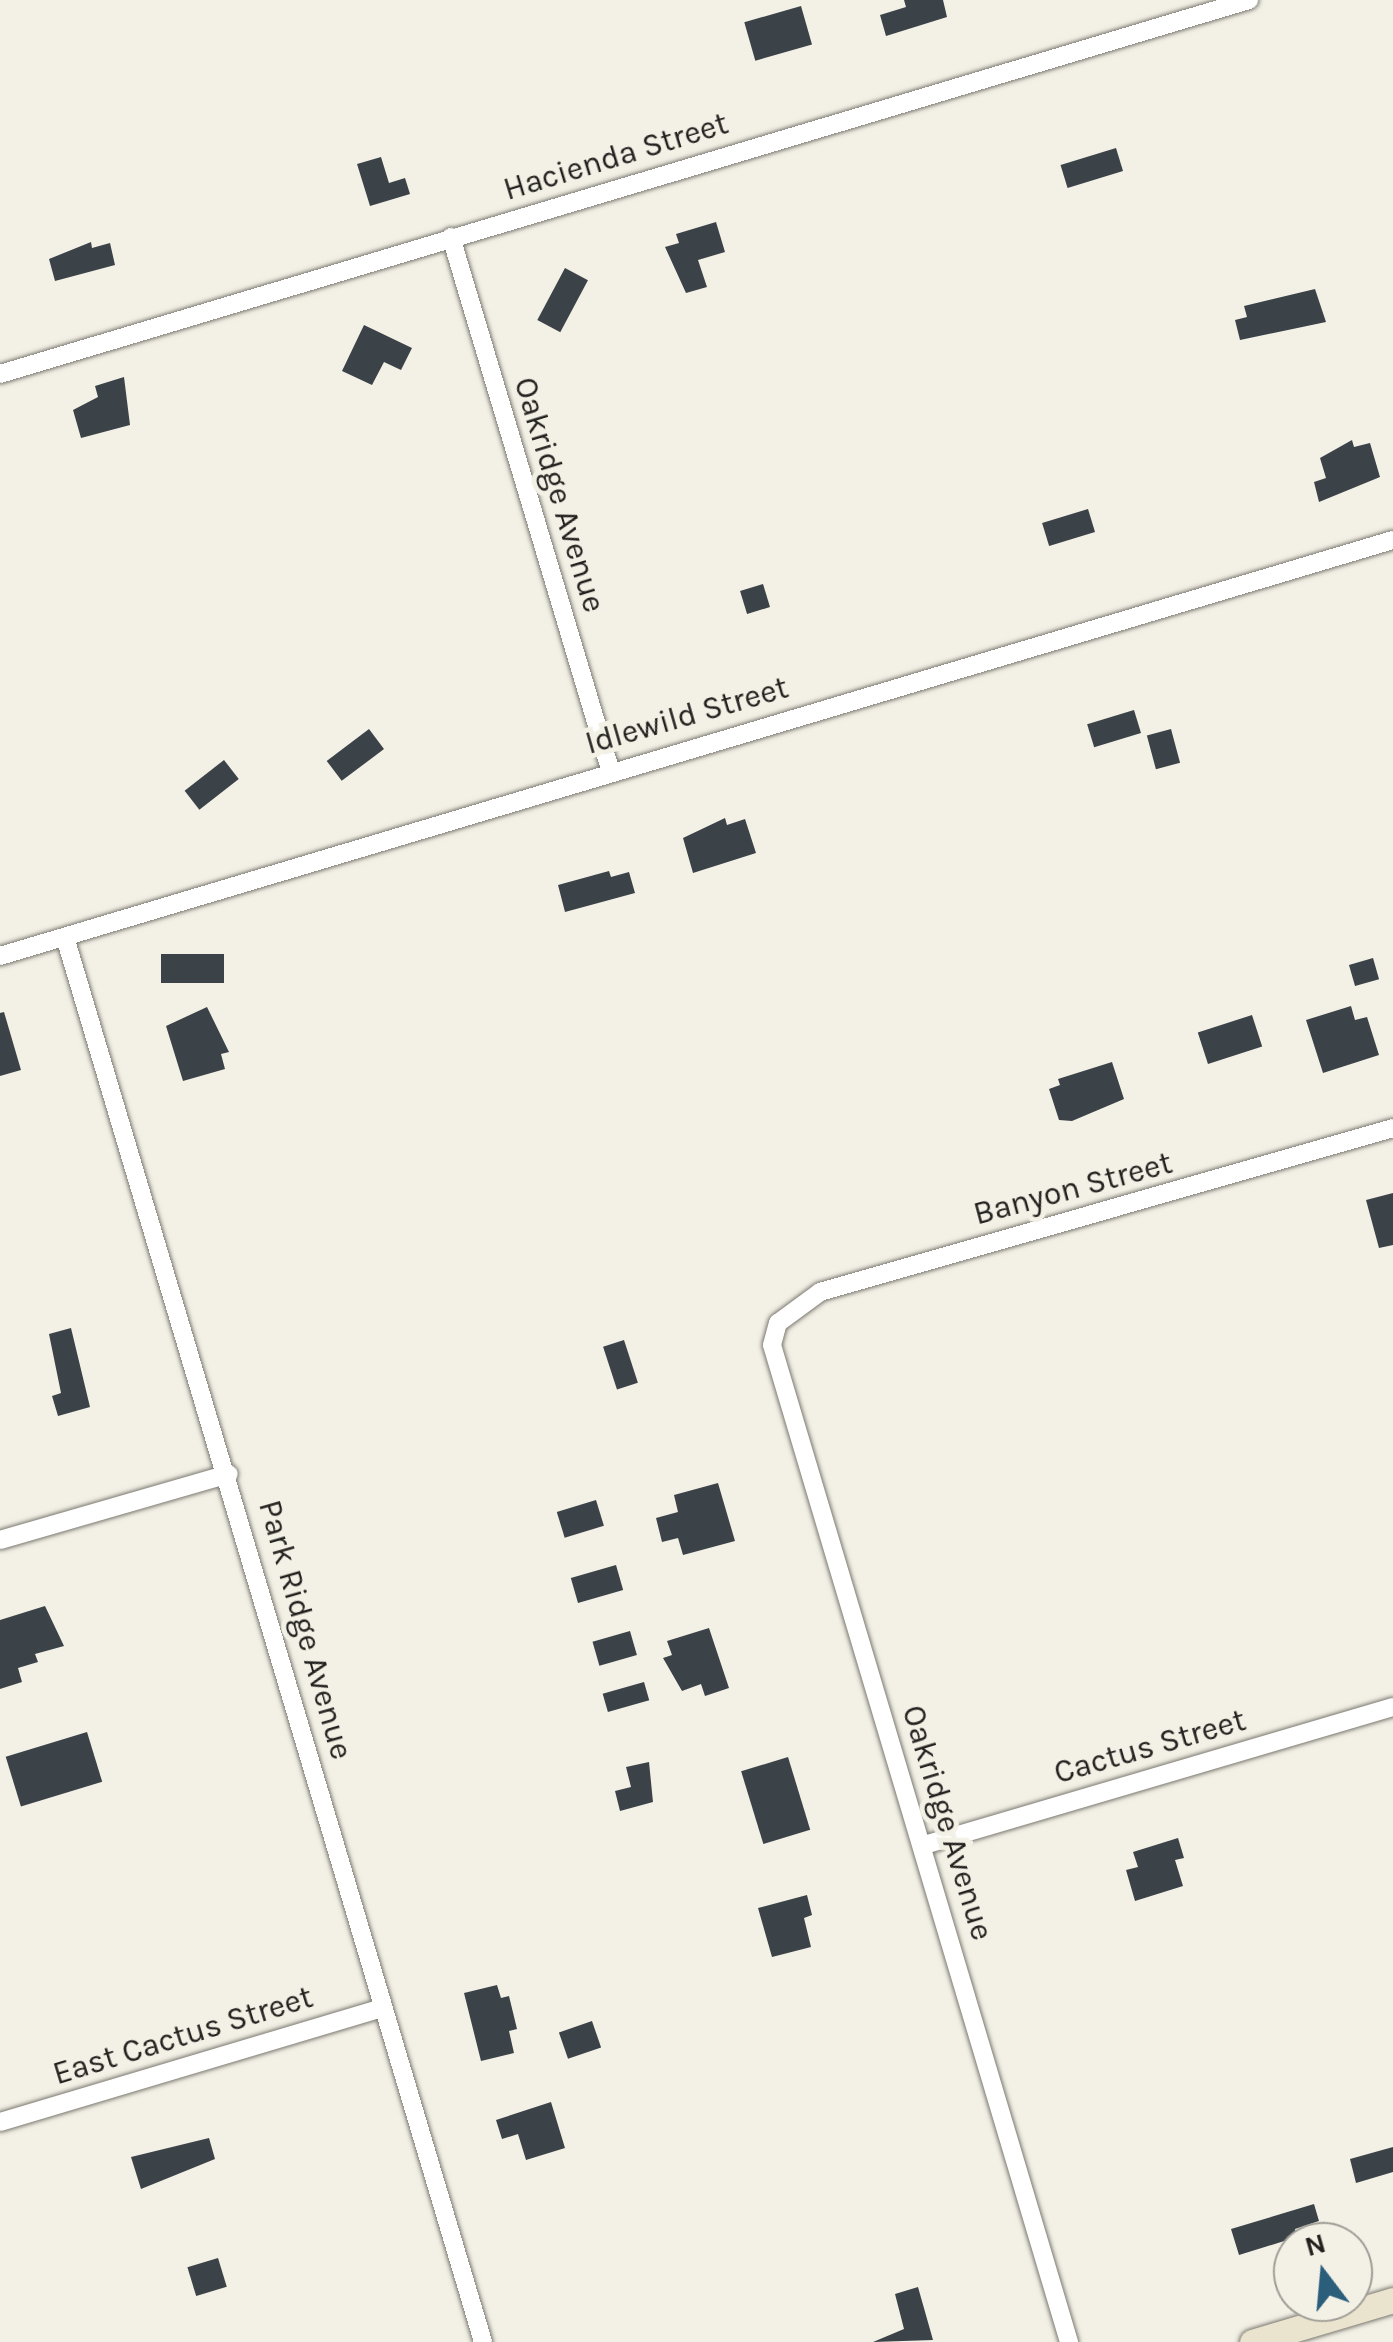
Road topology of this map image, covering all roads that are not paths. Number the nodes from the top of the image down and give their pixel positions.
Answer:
1 (1249, 0) edge
2 (452, 237) junction
3 (0, 374) edge
4 (1393, 540) edge
5 (610, 770) junction
6 (65, 937) junction
7 (0, 956) edge
8 (1393, 1128) edge
9 (778, 1323) joint
10 (229, 1474) junction
11 (0, 1540) edge
12 (1393, 1707) edge
13 (924, 1845) junction
14 (382, 2008) junction
15 (0, 2122) edge
16 (1393, 2300) edge
17 (483, 2342) edge
18 (1069, 2342) edge
19 (1252, 2342) edge

1 - 2 street, Hacienda Street
2 - 3 street, Hacienda Street
2 - 5 street, Oakridge Avenue
4 - 5 street, Idlewild Street
5 - 6 street, Idlewild Street
6 - 7 street, Idlewild Street
6 - 10 street, Park Ridge Avenue
8 - 9 street, Banyon Street
9 - 13 street, Oakridge Avenue
10 - 11 street
10 - 14 street, Park Ridge Avenue
12 - 13 street, Cactus Street
13 - 18 street, Oakridge Avenue
14 - 15 street, East Cactus Street
14 - 17 street, Park Ridge Avenue
16 - 19 street

